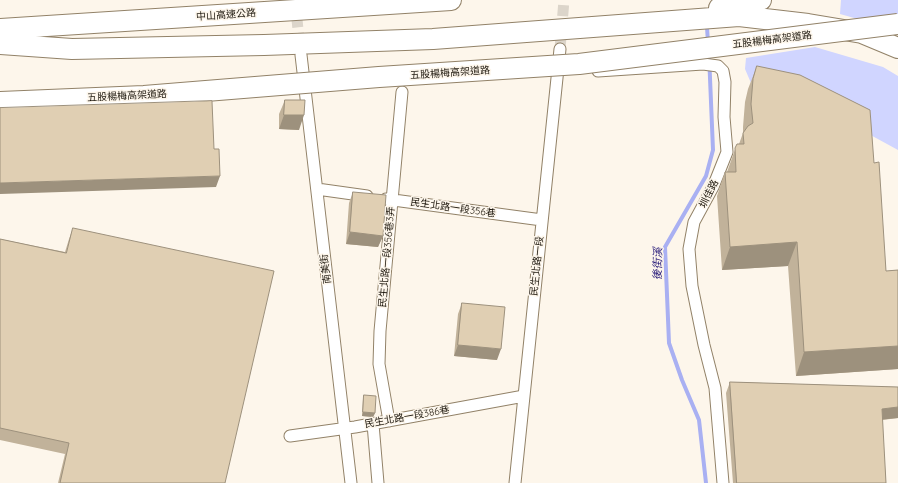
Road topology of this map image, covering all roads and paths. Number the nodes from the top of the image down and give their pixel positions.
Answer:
1 (451, 0) edge
2 (761, 0) edge
3 (668, 21) junction
4 (898, 24) edge
5 (0, 29) edge
6 (0, 44) edge
7 (898, 48) edge
8 (560, 49) tunnel mouth
9 (301, 55) tunnel mouth
10 (557, 74) junction
11 (402, 92) dead end
12 (0, 102) edge
13 (317, 189) junction
14 (392, 200) junction
15 (542, 220) junction
16 (524, 396) junction
17 (389, 421) junction
18 (373, 424) junction
19 (344, 428) junction
20 (290, 436) dead end
21 (351, 483) edge
22 (378, 483) edge
23 (515, 483) edge
24 (723, 483) edge

1 - 5 highway, 中山高速公路
2 - 3 highway
3 - 6 highway
3 - 7 highway
4 - 12 highway, 五股楊梅高架道路, bridge
8 - 10 street, 民生北路一段
9 - 13 street, 南美街
10 - 15 street, 民生北路一段
10 - 24 street, 圳佳路
11 - 14 street, 民生北路一段356巷3弄
13 - 14 street, 民生北路一段356巷
13 - 19 street, 南美街
14 - 15 street, 民生北路一段356巷
14 - 17 street, 民生北路一段356巷3弄
15 - 16 street, 民生北路一段
16 - 17 street, 民生北路一段386巷
16 - 23 street, 民生北路一段
17 - 18 street, 民生北路一段386巷
18 - 19 street, 民生北路一段386巷
18 - 22 street
19 - 20 street, 民生北路一段386巷
19 - 21 street, 南美街

